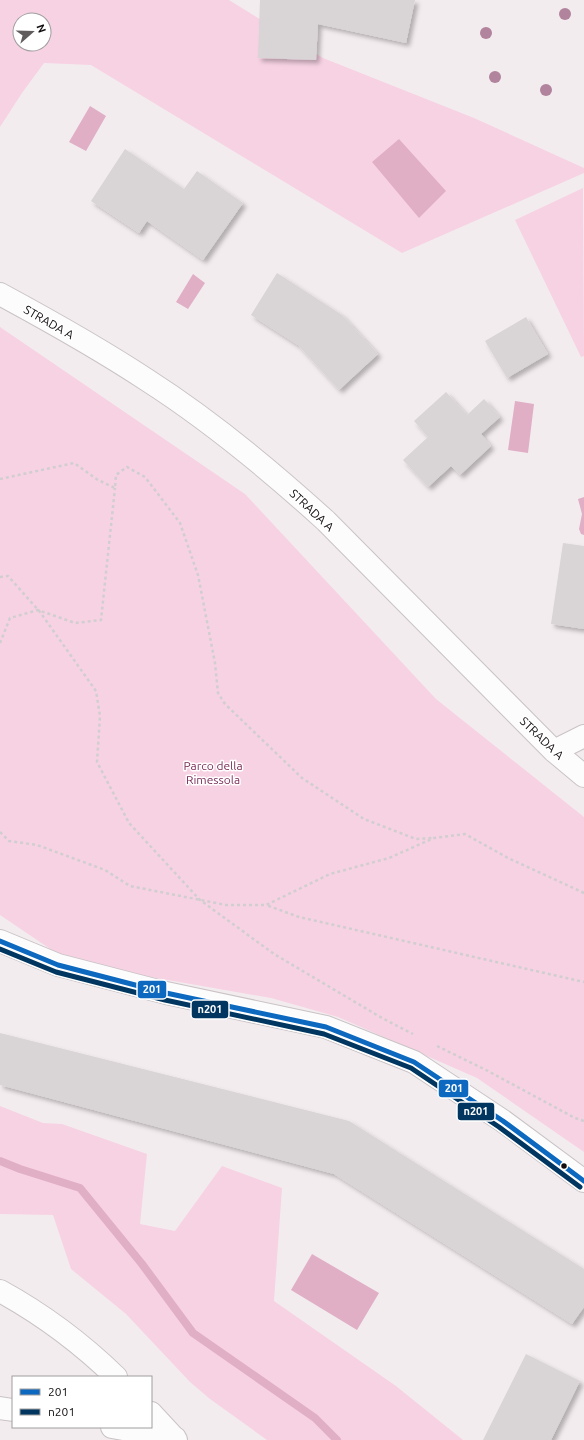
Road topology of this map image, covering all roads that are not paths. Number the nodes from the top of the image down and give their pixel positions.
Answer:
1 (0, 294) edge
2 (584, 736) edge
3 (554, 752) junction
4 (584, 776) edge
5 (0, 941) edge
6 (584, 1181) edge
7 (0, 1291) edge
8 (115, 1376) edge
9 (0, 1408) edge
10 (12, 1410) edge
11 (152, 1414) edge
12 (117, 1428) edge
13 (176, 1439) edge

1 - 3 street, STRADA A
2 - 3 street
3 - 4 street, STRADA A
5 - 6 street
7 - 8 street
9 - 10 street
11 - 13 street
12 - 13 street

